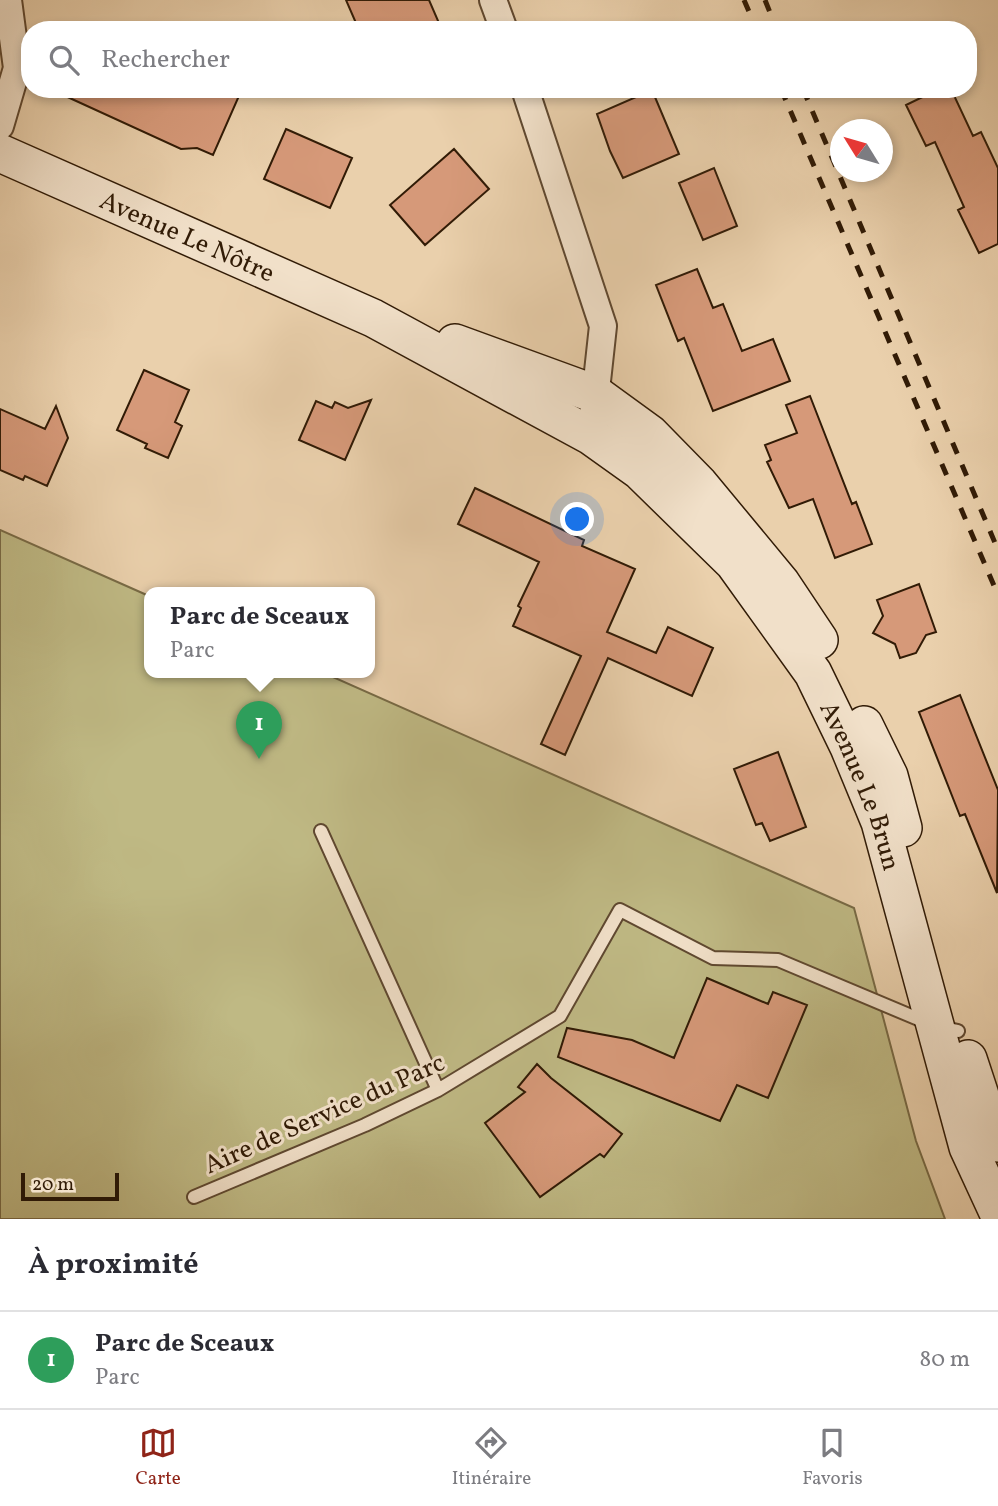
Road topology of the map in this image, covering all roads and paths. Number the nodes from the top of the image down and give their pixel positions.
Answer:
1 (8, 0) edge
2 (493, 0) edge
3 (501, 21) edge
4 (528, 98) edge
5 (0, 126) edge
6 (0, 153) edge
7 (373, 318) junction
8 (595, 394) junction
9 (591, 436) junction
10 (321, 831) dead end
11 (947, 1028) junction
12 (438, 1090) junction
13 (998, 1143) edge
14 (194, 1197) dead end
15 (998, 1212) edge

1 - 5 street
2 - 3 street
4 - 8 street
6 - 7 main road, Avenue Le Nôtre
7 - 8 main road, Avenue Le Nôtre
7 - 9 main road, Avenue Le Nôtre
8 - 9 street
8 - 11 main road, Avenue Le Brun
9 - 11 main road, Avenue Le Brun
10 - 12 lane
11 - 12 lane, Aire de Service du Parc
11 - 13 main road, Avenue Le Brun
11 - 15 main road, Avenue Le Brun
12 - 14 lane, Aire de Service du Parc

